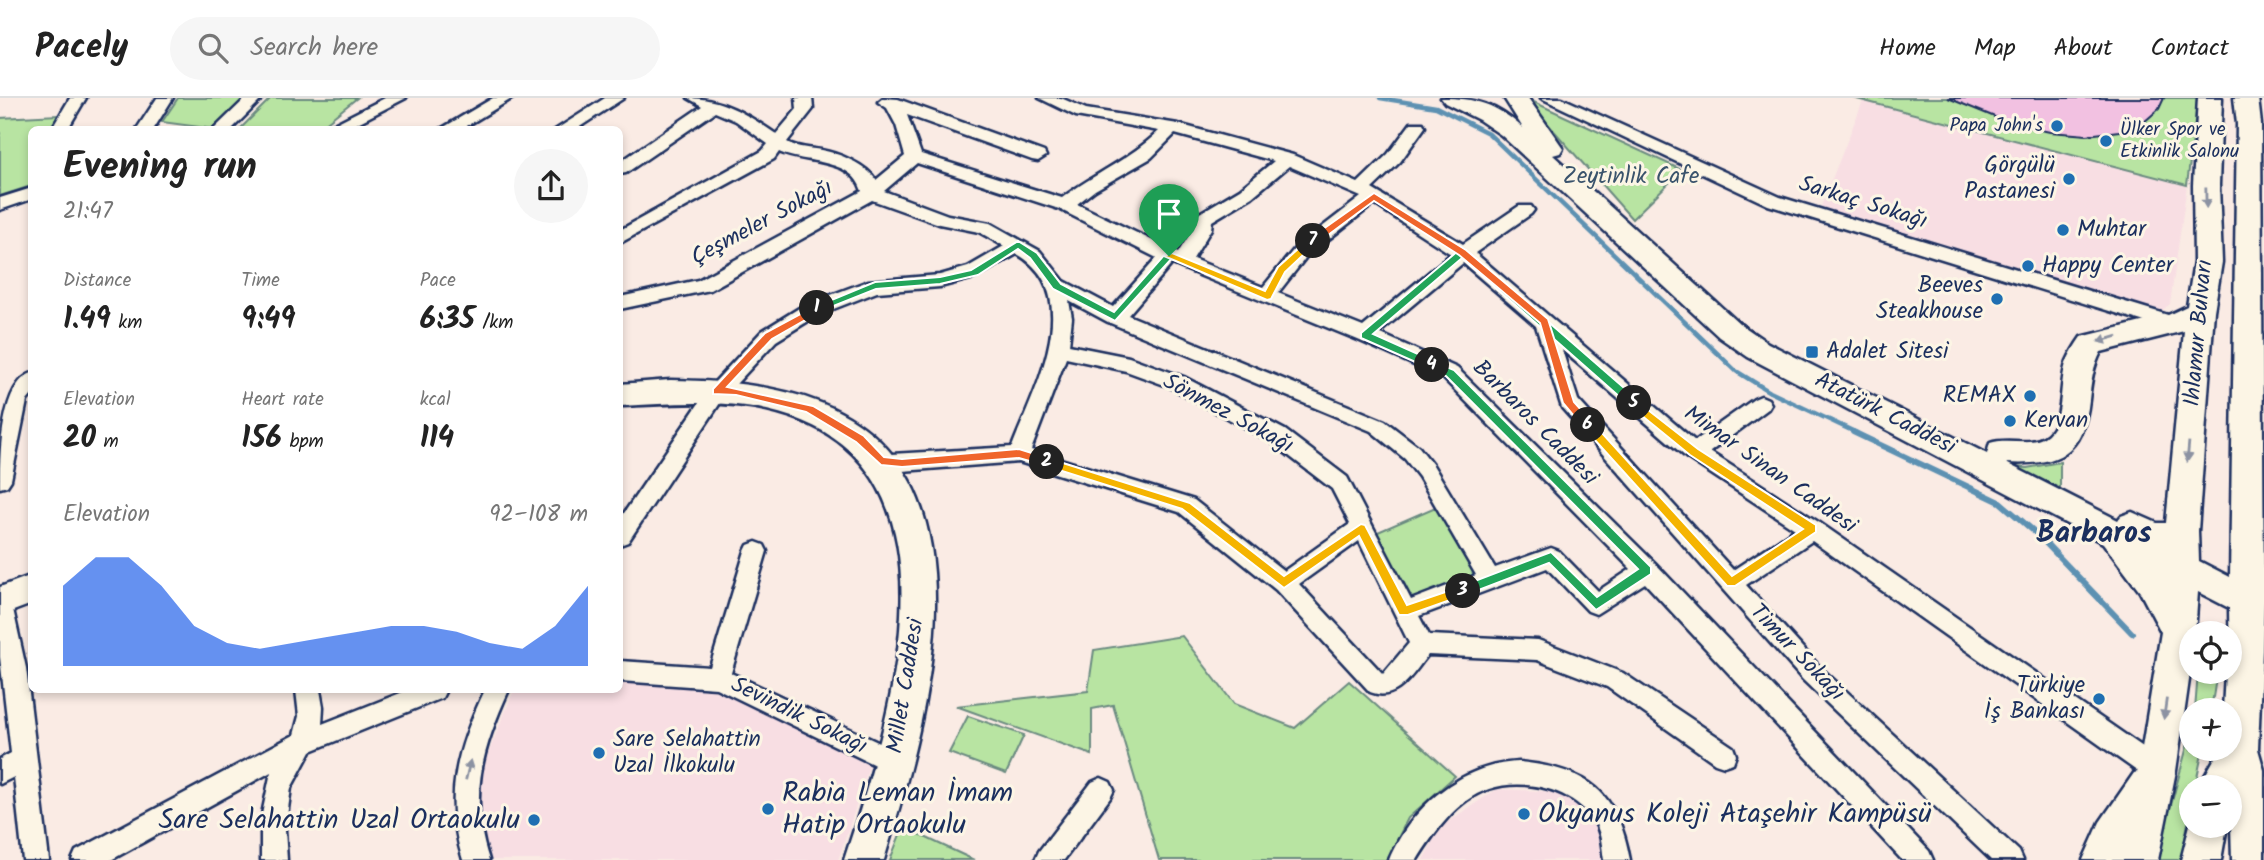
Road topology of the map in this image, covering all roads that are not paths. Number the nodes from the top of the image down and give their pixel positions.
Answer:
1 (78, 98) edge
2 (165, 98) edge
3 (255, 98) edge
4 (361, 98) edge
5 (398, 98) edge
6 (505, 98) edge
7 (616, 98) edge
8 (696, 98) edge
9 (804, 98) edge
10 (1047, 98) edge
11 (1098, 98) edge
12 (1516, 98) edge
13 (1549, 98) edge
14 (2210, 98) edge
15 (2246, 98) edge
16 (889, 99) edge
17 (1472, 100) edge
18 (713, 106) junction
19 (1082, 113) junction
20 (61, 126) edge
21 (147, 126) edge
22 (225, 126) edge
23 (333, 126) edge
24 (338, 126) edge
25 (454, 126) edge
26 (570, 126) edge
27 (1417, 127) dead end
28 (1172, 128) junction
29 (2257, 132) edge
30 (779, 142) junction
31 (1551, 148) junction
32 (1038, 156) dead end
33 (914, 157) junction
34 (1287, 159) junction
35 (623, 167) edge
36 (871, 193) junction
37 (1368, 193) junction
38 (28, 194) edge
39 (0, 204) edge
40 (1065, 205) junction
41 (1525, 210) dead end
42 (623, 235) edge
43 (1018, 244) junction
44 (1462, 253) junction
45 (1176, 258) junction
46 (1057, 286) junction
47 (1267, 296) junction
48 (623, 302) edge
49 (1115, 317) junction
50 (2187, 317) junction
51 (1544, 322) junction
52 (1365, 335) junction
53 (1059, 350) junction
54 (28, 385) edge
55 (717, 391) junction
56 (623, 395) edge
57 (1761, 404) dead end
58 (4, 451) edge
59 (1694, 452) junction
60 (2001, 452) junction
61 (1019, 454) junction
62 (881, 461) junction
63 (0, 480) edge
64 (1361, 528) junction
65 (2106, 528) junction
66 (1812, 529) junction
67 (623, 532) edge
68 (2167, 534) junction
69 (2256, 546) edge
70 (756, 551) dead end
71 (2183, 569) junction
72 (1647, 570) junction
73 (1491, 581) junction
74 (1284, 583) junction
75 (1731, 583) junction
76 (28, 590) edge
77 (0, 601) edge
78 (2255, 605) edge
79 (1404, 612) junction
80 (2178, 631) junction
81 (1422, 645) junction
82 (623, 670) edge
83 (718, 678) junction
84 (308, 693) edge
85 (427, 693) edge
86 (496, 693) edge
87 (2242, 730) edge
88 (304, 742) junction
89 (1724, 755) dead end
90 (2242, 757) edge
91 (25, 759) junction
92 (894, 762) junction
93 (2157, 771) junction
94 (0, 772) edge
95 (1101, 790) dead end
96 (2206, 838) edge
97 (36, 860) edge
98 (85, 860) edge
99 (274, 860) edge
100 (476, 860) edge
101 (864, 860) edge
102 (1048, 860) edge
103 (1402, 860) edge
104 (1617, 860) edge
105 (1920, 860) edge
106 (2010, 860) edge
107 (2103, 860) edge
108 (2138, 860) edge
109 (2201, 860) edge
110 (2252, 860) edge

1 - 20 street
2 - 21 street
3 - 22 street
4 - 23 street
5 - 24 street
6 - 25 street
7 - 26 street
8 - 18 street
9 - 30 street
10 - 19 street, Mimar Sinan Caddesi
11 - 19 street
12 - 31 main road
13 - 50 street, Sarkaç Sokağı
14 -> 50 main road, Ihlamur Bulvarı
15 - 29 main road, Ihlamur Bulvarı
16 - 32 street
16 - 33 street
17 - 31 main road, Atatürk Caddesi
17 - 65 main road, Atatürk Caddesi
18 - 30 street
18 - 35 street
19 - 28 street, Mimar Sinan Caddesi
27 - 37 street
28 - 34 street, Mimar Sinan Caddesi
28 - 40 street
29 - 69 main road, Ihlamur Bulvarı
30 - 36 street
30 - 42 street
31 - 60 main road, Atatürk Caddesi
33 - 36 street, Çeşmeler Sokağı
33 - 40 street, Barbaros Caddesi
34 - 37 street, Mimar Sinan Caddesi
34 - 45 street
36 - 43 street
36 - 48 street, Çeşmeler Sokağı
37 - 44 street, Mimar Sinan Caddesi
37 - 47 street
38 - 39 street
40 - 45 street, Barbaros Caddesi
41 - 44 street
43 - 46 street
43 - 55 street
44 - 51 street, Mimar Sinan Caddesi
44 - 52 street
45 - 47 street, Barbaros Caddesi
45 - 49 street
46 - 49 street
46 - 53 street
47 - 52 street, Barbaros Caddesi
49 - 73 street
50 -> 60 main road
50 -> 68 main road, Ihlamur Bulvarı
51 - 59 street, Mimar Sinan Caddesi
51 - 75 street, Timur Sokağı
52 - 72 street, Barbaros Caddesi
53 - 61 street
53 - 64 street, Sönmez Sokağı
54 - 58 street
55 - 56 main road, Millet Caddesi
55 - 62 main road, Millet Caddesi
55 - 67 street
57 - 59 street
58 - 63 street
59 - 66 street, Mimar Sinan Caddesi
60 - 68 main road, Atatürk Caddesi
61 - 62 street
61 - 74 street
62 - 92 main road, Millet Caddesi
64 - 74 street
64 - 79 street, Sönmez Sokağı
65 - 71 main road, Atatürk Caddesi
65 - 80 main road
66 - 75 street
66 - 93 street, Mimar Sinan Caddesi
68 - 71 main road, Atatürk Caddesi
69 - 78 main road, Ihlamur Bulvarı
70 - 83 street
71 - 78 main road, Atatürk Caddesi
71 - 80 main road
72 - 73 street
72 - 105 street, Barbaros Caddesi
73 - 79 street
74 - 81 street
75 - 106 street, Timur Sokağı
76 - 77 main road
77 - 91 street
78 - 87 main road, Ihlamur Bulvarı
79 - 81 street, Sönmez Sokağı
80 -> 93 main road
81 - 89 street
82 - 83 street, Sevindik Sokağı
83 - 92 street, Sevindik Sokağı
84 - 88 street
85 - 88 street
100 -> 86 street
88 - 98 street
88 - 99 street
90 - 110 main road, Ihlamur Bulvarı
91 - 94 street
91 - 97 street
92 - 101 main road, Millet Caddesi
93 - 107 main road
93 - 108 main road
95 - 102 street
96 - 109 main road
103 - 104 street

